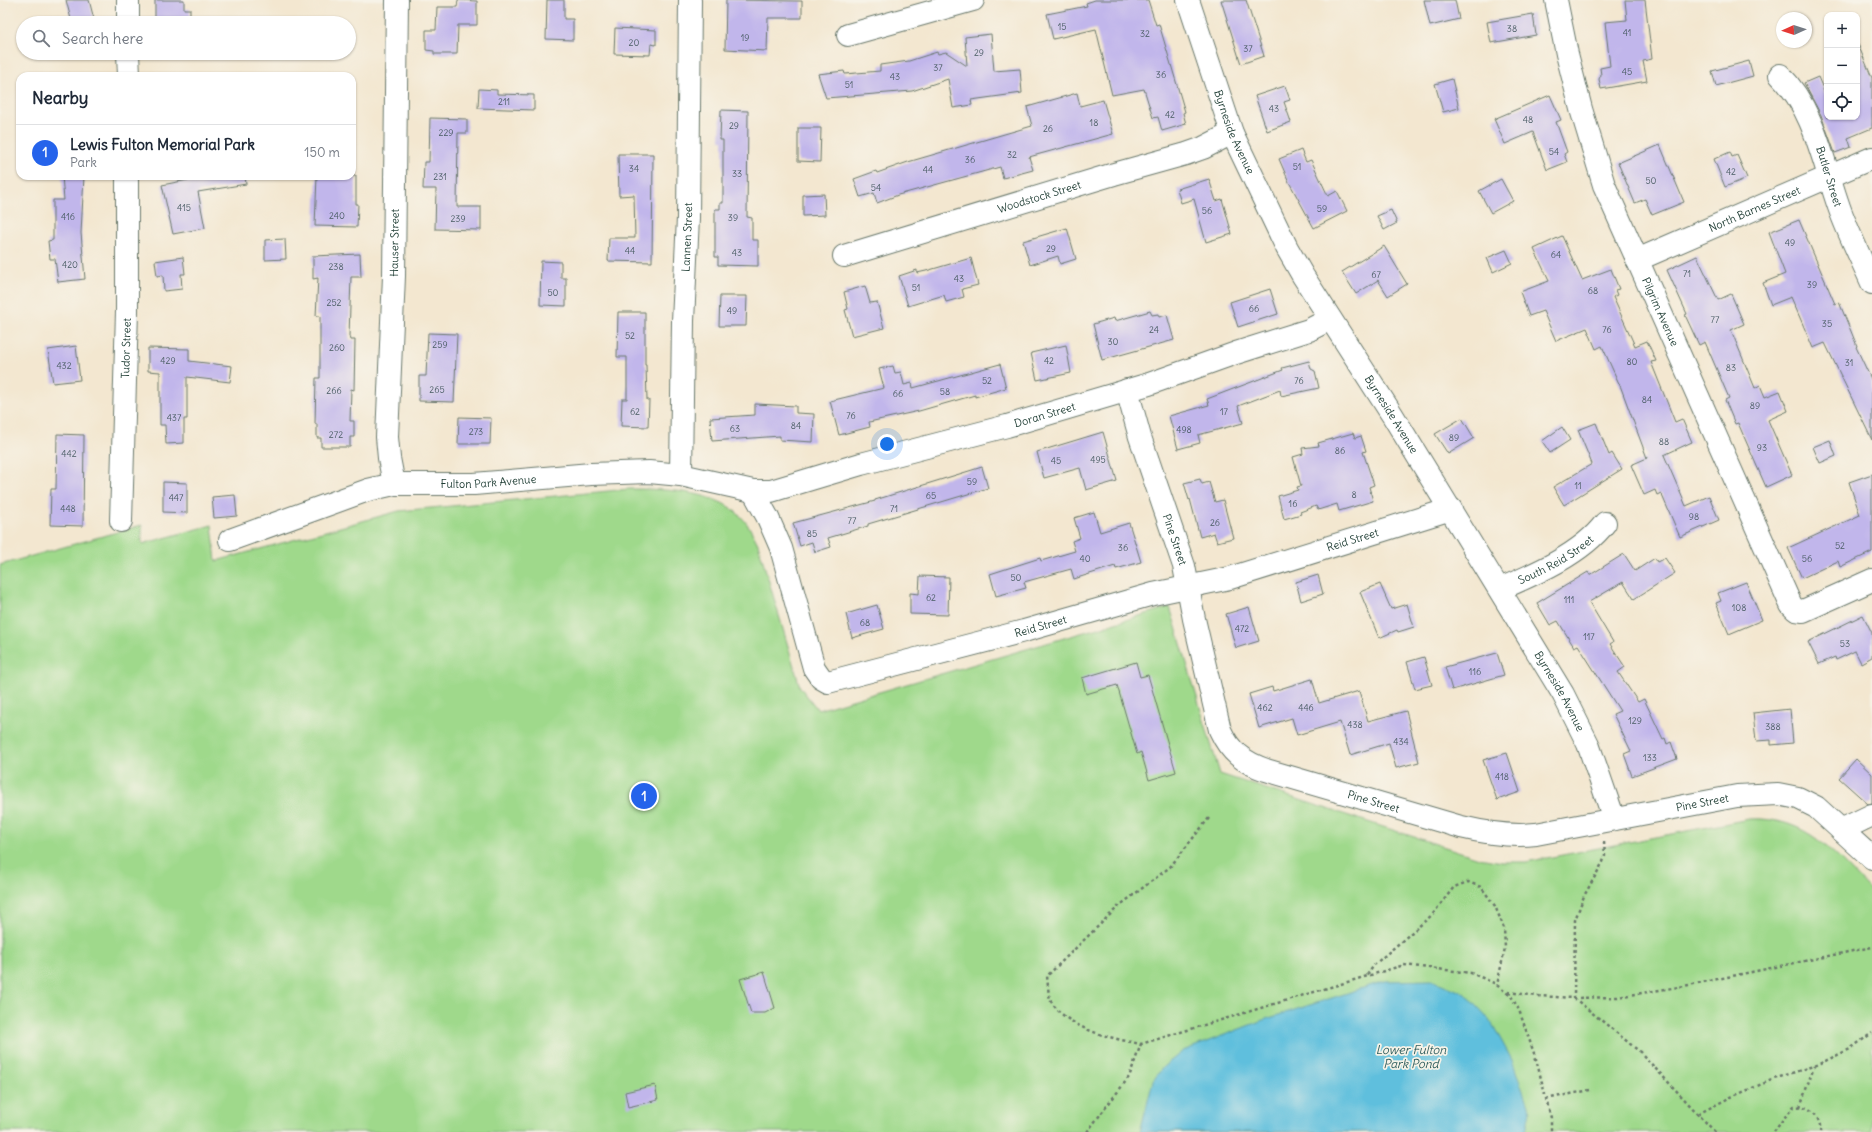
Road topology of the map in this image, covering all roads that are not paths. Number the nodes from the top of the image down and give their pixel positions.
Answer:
1 (128, 0) edge
2 (397, 0) edge
3 (690, 0) edge
4 (973, 0) edge
5 (1188, 0) edge
6 (1556, 0) edge
7 (128, 16) edge
8 (848, 35) dead end
9 (128, 60) edge
10 (129, 72) edge
11 (1780, 75) dead end
12 (1232, 133) junction
13 (1872, 158) edge
14 (1830, 176) junction
15 (127, 180) edge
16 (844, 256) dead end
17 (1637, 260) junction
18 (1872, 282) edge
19 (1330, 319) junction
20 (1127, 390) junction
21 (681, 475) junction
22 (394, 484) junction
23 (753, 491) junction
24 (1450, 509) junction
25 (121, 521) dead end
26 (1605, 523) dead end
27 (230, 540) dead end
28 (1872, 580) edge
29 (1188, 587) junction
30 (1500, 590) junction
31 (1872, 815) edge
32 (1614, 819) junction
33 (1842, 830) junction
34 (1872, 858) edge

1 - 7 street
2 - 22 street, Hauser Street
3 - 21 street, Lannen Street
4 - 8 street
5 - 12 street, Byrneside Avenue
6 - 17 street, Pilgrim Avenue
9 - 10 street
11 - 14 street, Butler Street
12 - 16 street, Woodstock Street
12 - 19 street, Byrneside Avenue
13 - 14 street, North Barnes Street
14 - 17 street, North Barnes Street
14 - 18 street, Butler Street
15 - 25 street, Tudor Street
17 - 28 street, Pilgrim Avenue
19 - 20 street, Doran Street
19 - 24 street, Byrneside Avenue
20 - 23 street, Doran Street
20 - 29 street, Pine Street
21 - 22 street, Fulton Park Avenue
21 - 23 street, Fulton Park Avenue
22 - 27 street, Fulton Park Avenue
23 - 29 street, Reid Street
24 - 29 street, Reid Street
24 - 30 street, Byrneside Avenue
26 - 30 street, South Reid Street
29 - 32 street, Pine Street
30 - 32 street, Byrneside Avenue
31 - 33 street
32 - 33 street, Pine Street
33 - 34 street, Pine Street

